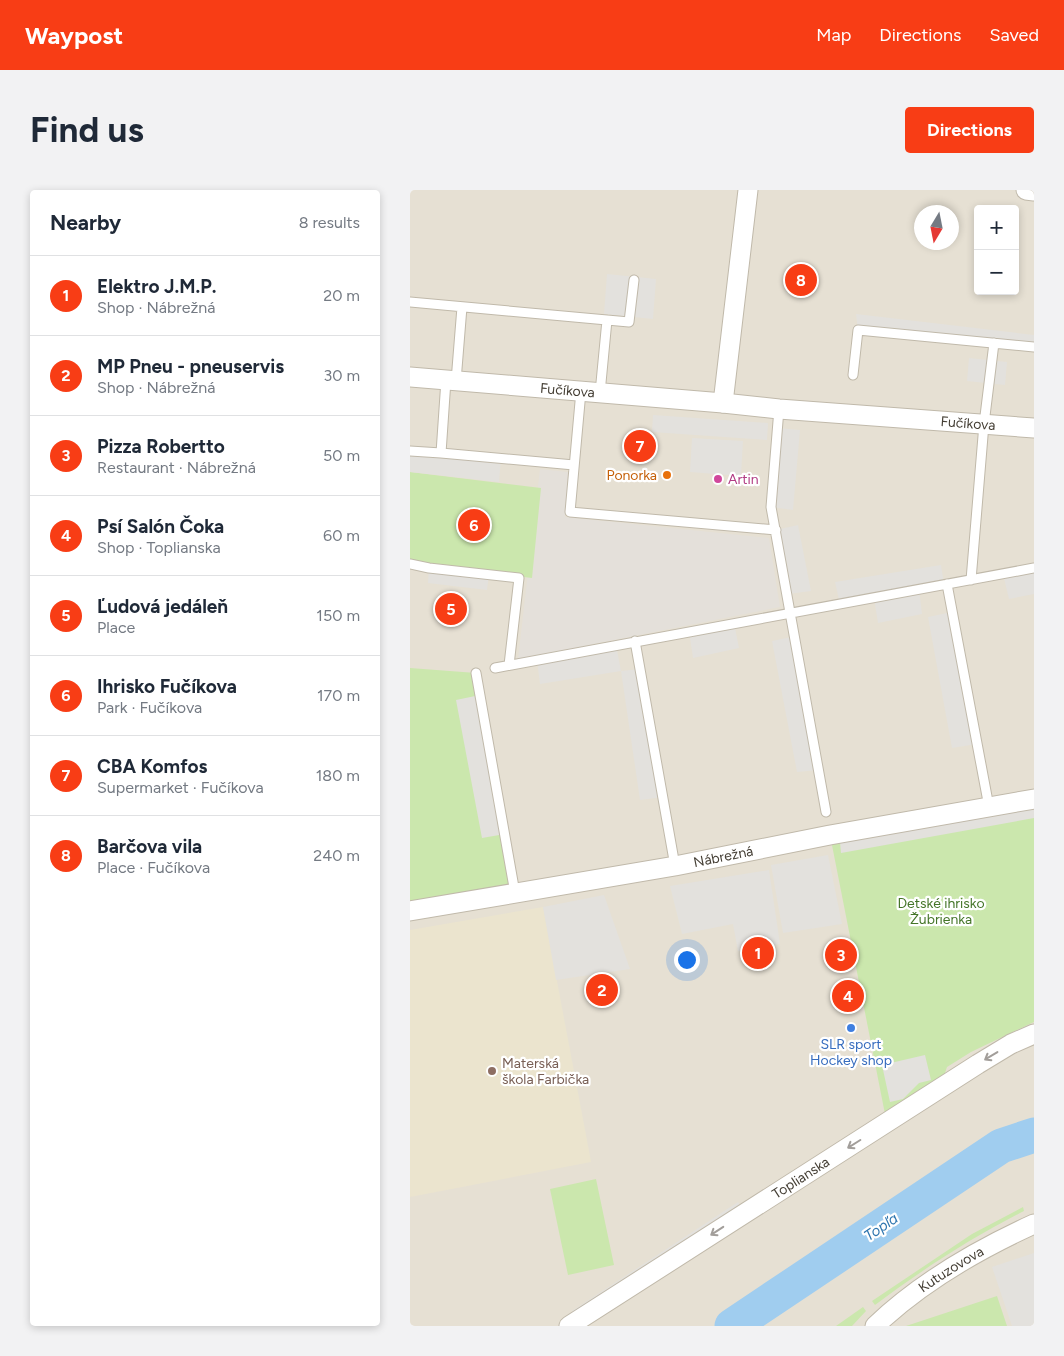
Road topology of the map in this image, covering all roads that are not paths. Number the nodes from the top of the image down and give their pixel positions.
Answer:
1 (748, 190) edge
2 (1026, 190) edge
3 (1034, 191) edge
4 (634, 280) dead end
5 (410, 302) edge
6 (462, 307) junction
7 (607, 320) junction
8 (994, 343) junction
9 (1034, 347) edge
10 (853, 375) dead end
11 (410, 377) edge
12 (451, 380) junction
13 (581, 391) junction
14 (600, 393) junction
15 (723, 403) junction
16 (779, 409) junction
17 (984, 424) junction
18 (1034, 428) edge
19 (410, 451) edge
20 (441, 453) junction
21 (574, 465) junction
22 (776, 530) junction
23 (410, 564) edge
24 (1034, 568) edge
25 (971, 580) junction
26 (947, 584) junction
27 (792, 612) junction
28 (635, 641) junction
29 (510, 665) junction
30 (496, 668) dead end
31 (476, 674) dead end
32 (1034, 799) edge
33 (988, 807) junction
34 (826, 812) dead end
35 (675, 866) junction
36 (515, 893) junction
37 (410, 911) edge
38 (1034, 1034) edge
39 (1034, 1224) edge
40 (570, 1326) edge
41 (875, 1326) edge

1 - 15 street
2 - 3 street
4 - 7 lane
5 - 6 lane
6 - 7 lane
6 - 12 lane
7 - 14 lane
8 - 9 lane
8 - 10 lane
8 - 17 lane
11 - 12 street, Fučíkova
12 - 13 street, Fučíkova
12 - 20 lane
13 - 14 street, Fučíkova
13 - 21 lane
14 - 15 street, Fučíkova
15 - 16 street, Fučíkova
16 - 17 street, Fučíkova
16 - 22 lane
17 - 18 street, Fučíkova
17 - 25 lane
19 - 20 lane
20 - 21 lane
21 - 22 lane
22 - 27 lane
23 - 29 lane
24 - 25 lane
25 - 26 lane
26 - 27 lane
26 - 33 lane
27 - 28 lane
27 - 34 lane
28 - 29 lane
28 - 35 lane
29 - 30 lane
31 - 36 lane
32 - 33 street, Nábrežná
33 - 35 street, Nábrežná
35 - 36 street, Nábrežná
36 - 37 street, Nábrežná
38 -> 40 street, Toplianska
39 - 41 street, Kutuzovova

